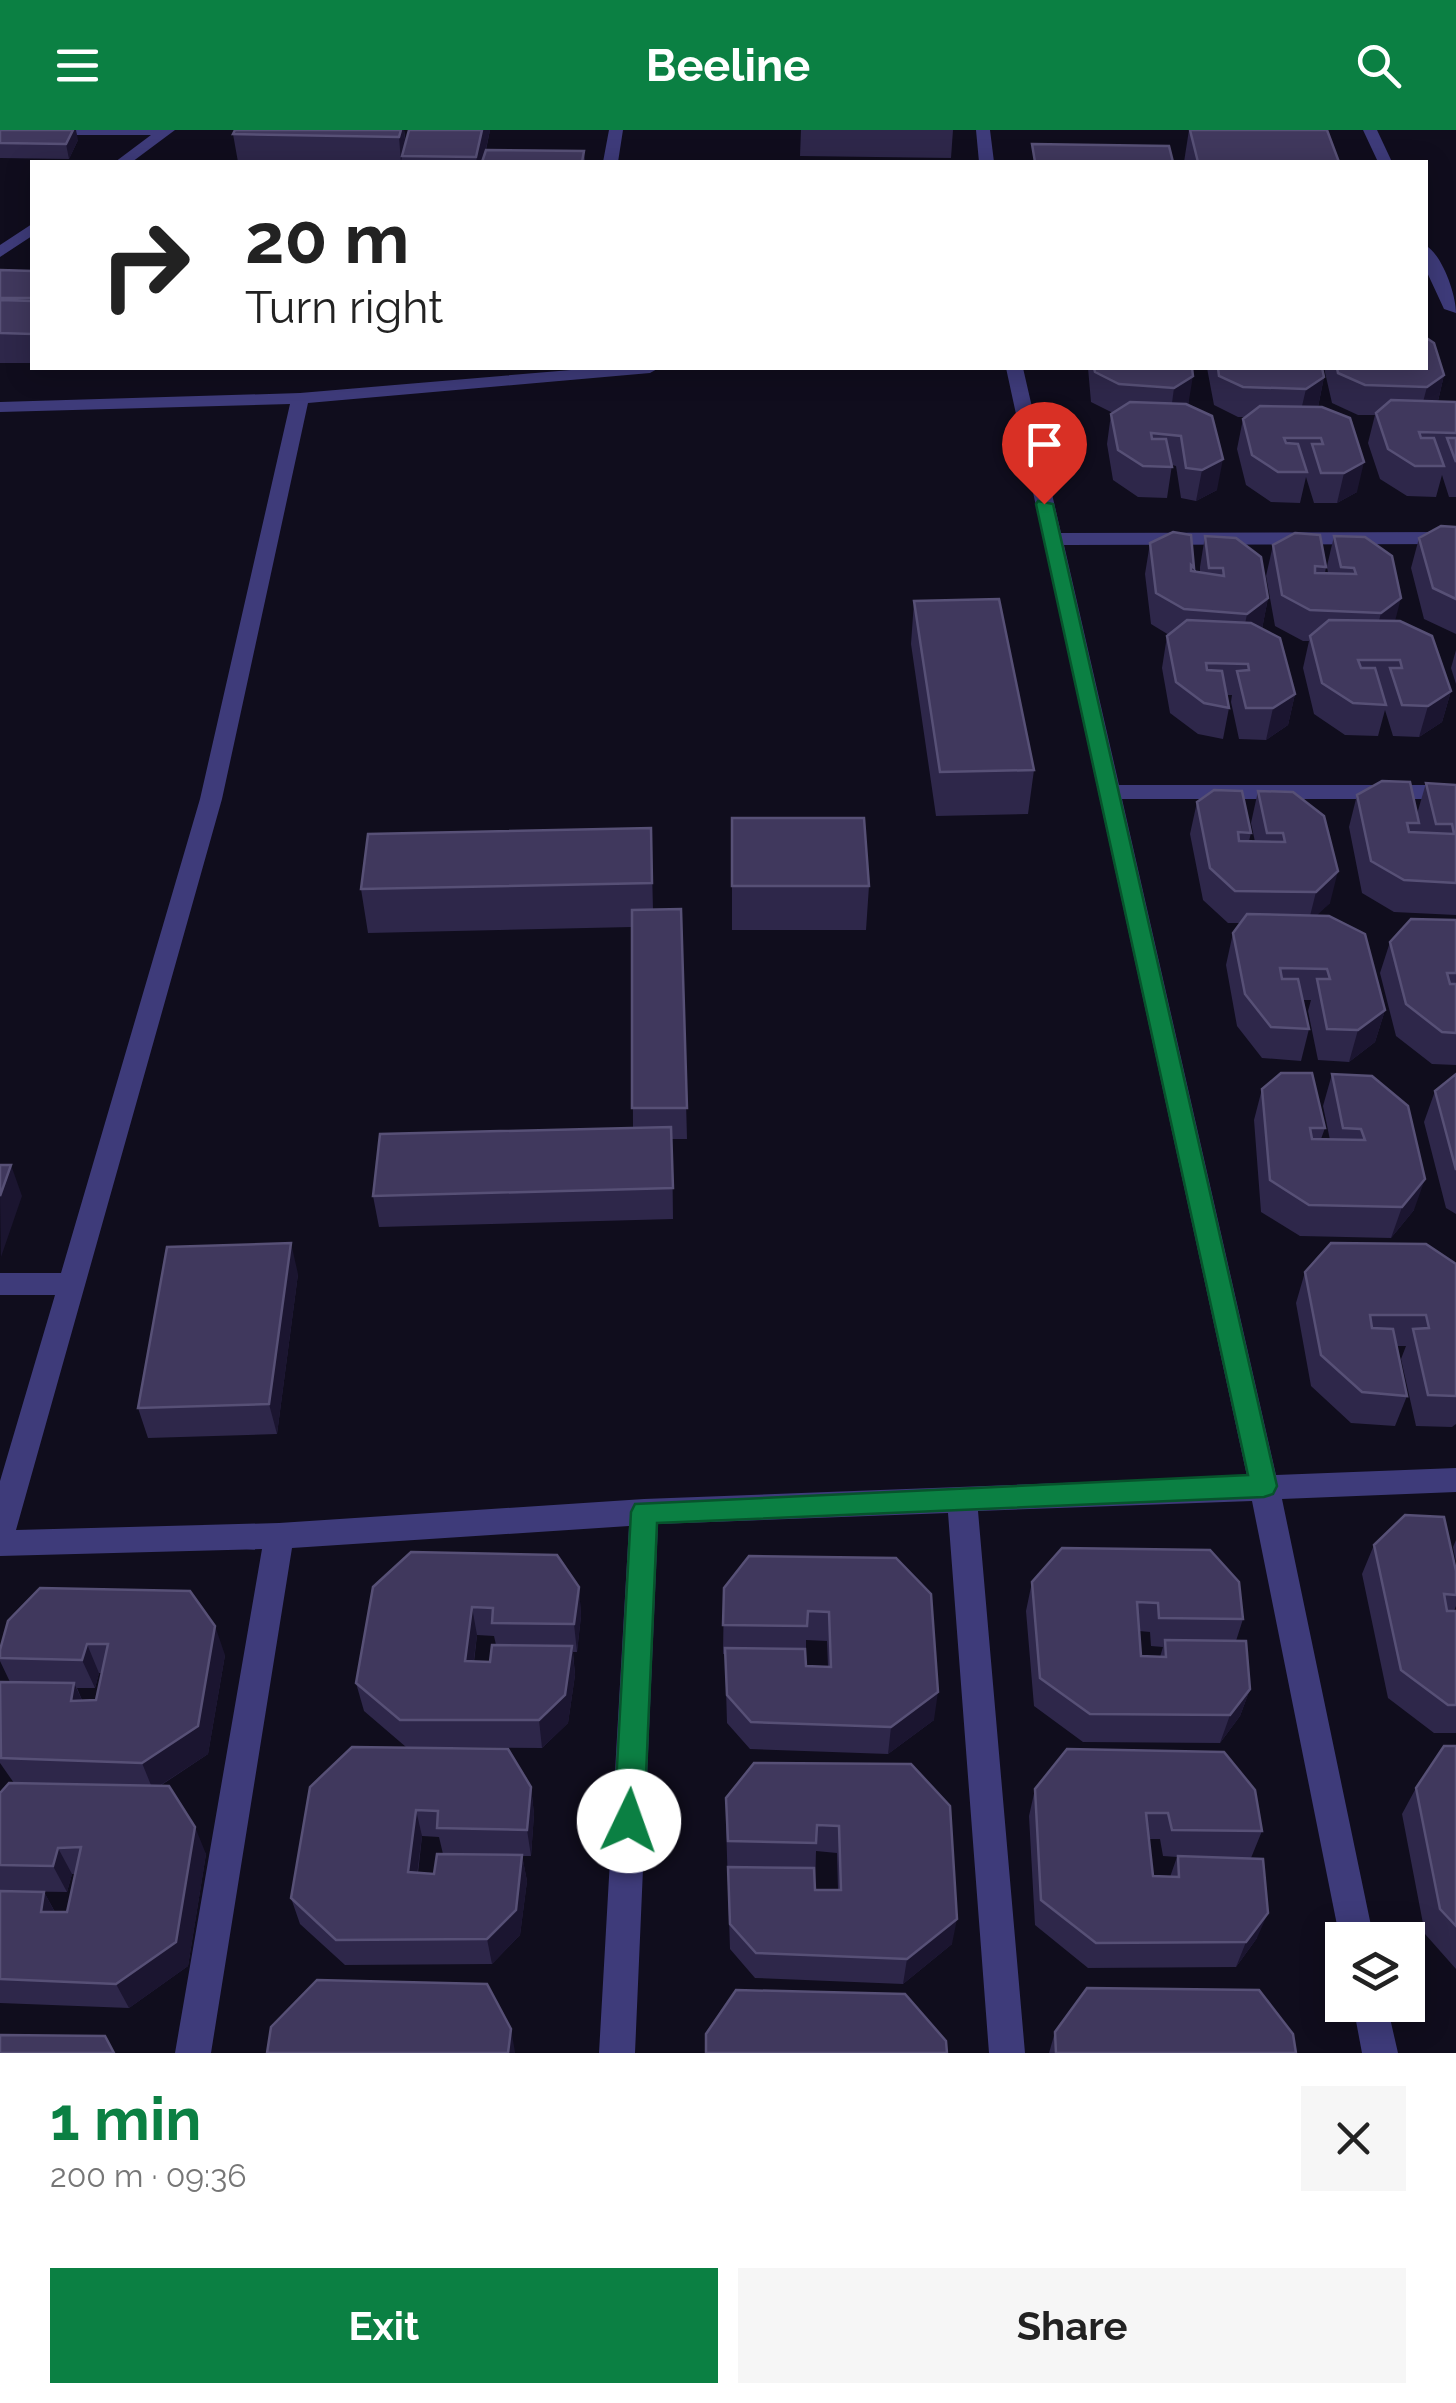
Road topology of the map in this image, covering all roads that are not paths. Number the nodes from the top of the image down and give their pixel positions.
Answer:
1 (168, 130) edge
2 (616, 130) edge
3 (983, 130) edge
4 (1370, 130) edge
5 (0, 132) edge
6 (127, 160) edge
7 (611, 160) edge
8 (987, 160) edge
9 (1384, 160) edge
10 (30, 230) edge
11 (2, 249) edge
12 (1428, 257) edge
13 (1449, 309) edge
14 (578, 370) edge
15 (1014, 370) edge
16 (300, 398) junction
17 (0, 407) edge
18 (1456, 538) edge
19 (1052, 539) junction
20 (1108, 792) junction
21 (1456, 792) edge
22 (0, 1284) edge
23 (70, 1284) junction
24 (1456, 1480) edge
25 (1264, 1486) junction
26 (962, 1499) junction
27 (644, 1512) junction
28 (0, 1532) edge
29 (280, 1536) junction
30 (0, 1543) edge
31 (1352, 1922) edge
32 (1374, 2022) edge
33 (193, 2053) edge
34 (617, 2053) edge
35 (1007, 2053) edge
36 (1380, 2053) edge

1 - 5 street
1 - 6 street
2 - 7 street
3 - 8 street
4 - 9 street
10 - 11 street
12 - 13 street
14 - 16 street
15 - 19 street
16 - 17 street
16 - 23 street
18 - 19 street
19 - 20 street
20 - 21 street
20 - 25 street
22 - 23 street
23 - 28 street
24 - 25 street
25 - 26 street
25 - 31 street
26 - 27 street
26 - 35 street
27 - 29 street
27 - 34 street
29 - 30 street
29 - 33 street
32 - 36 street

